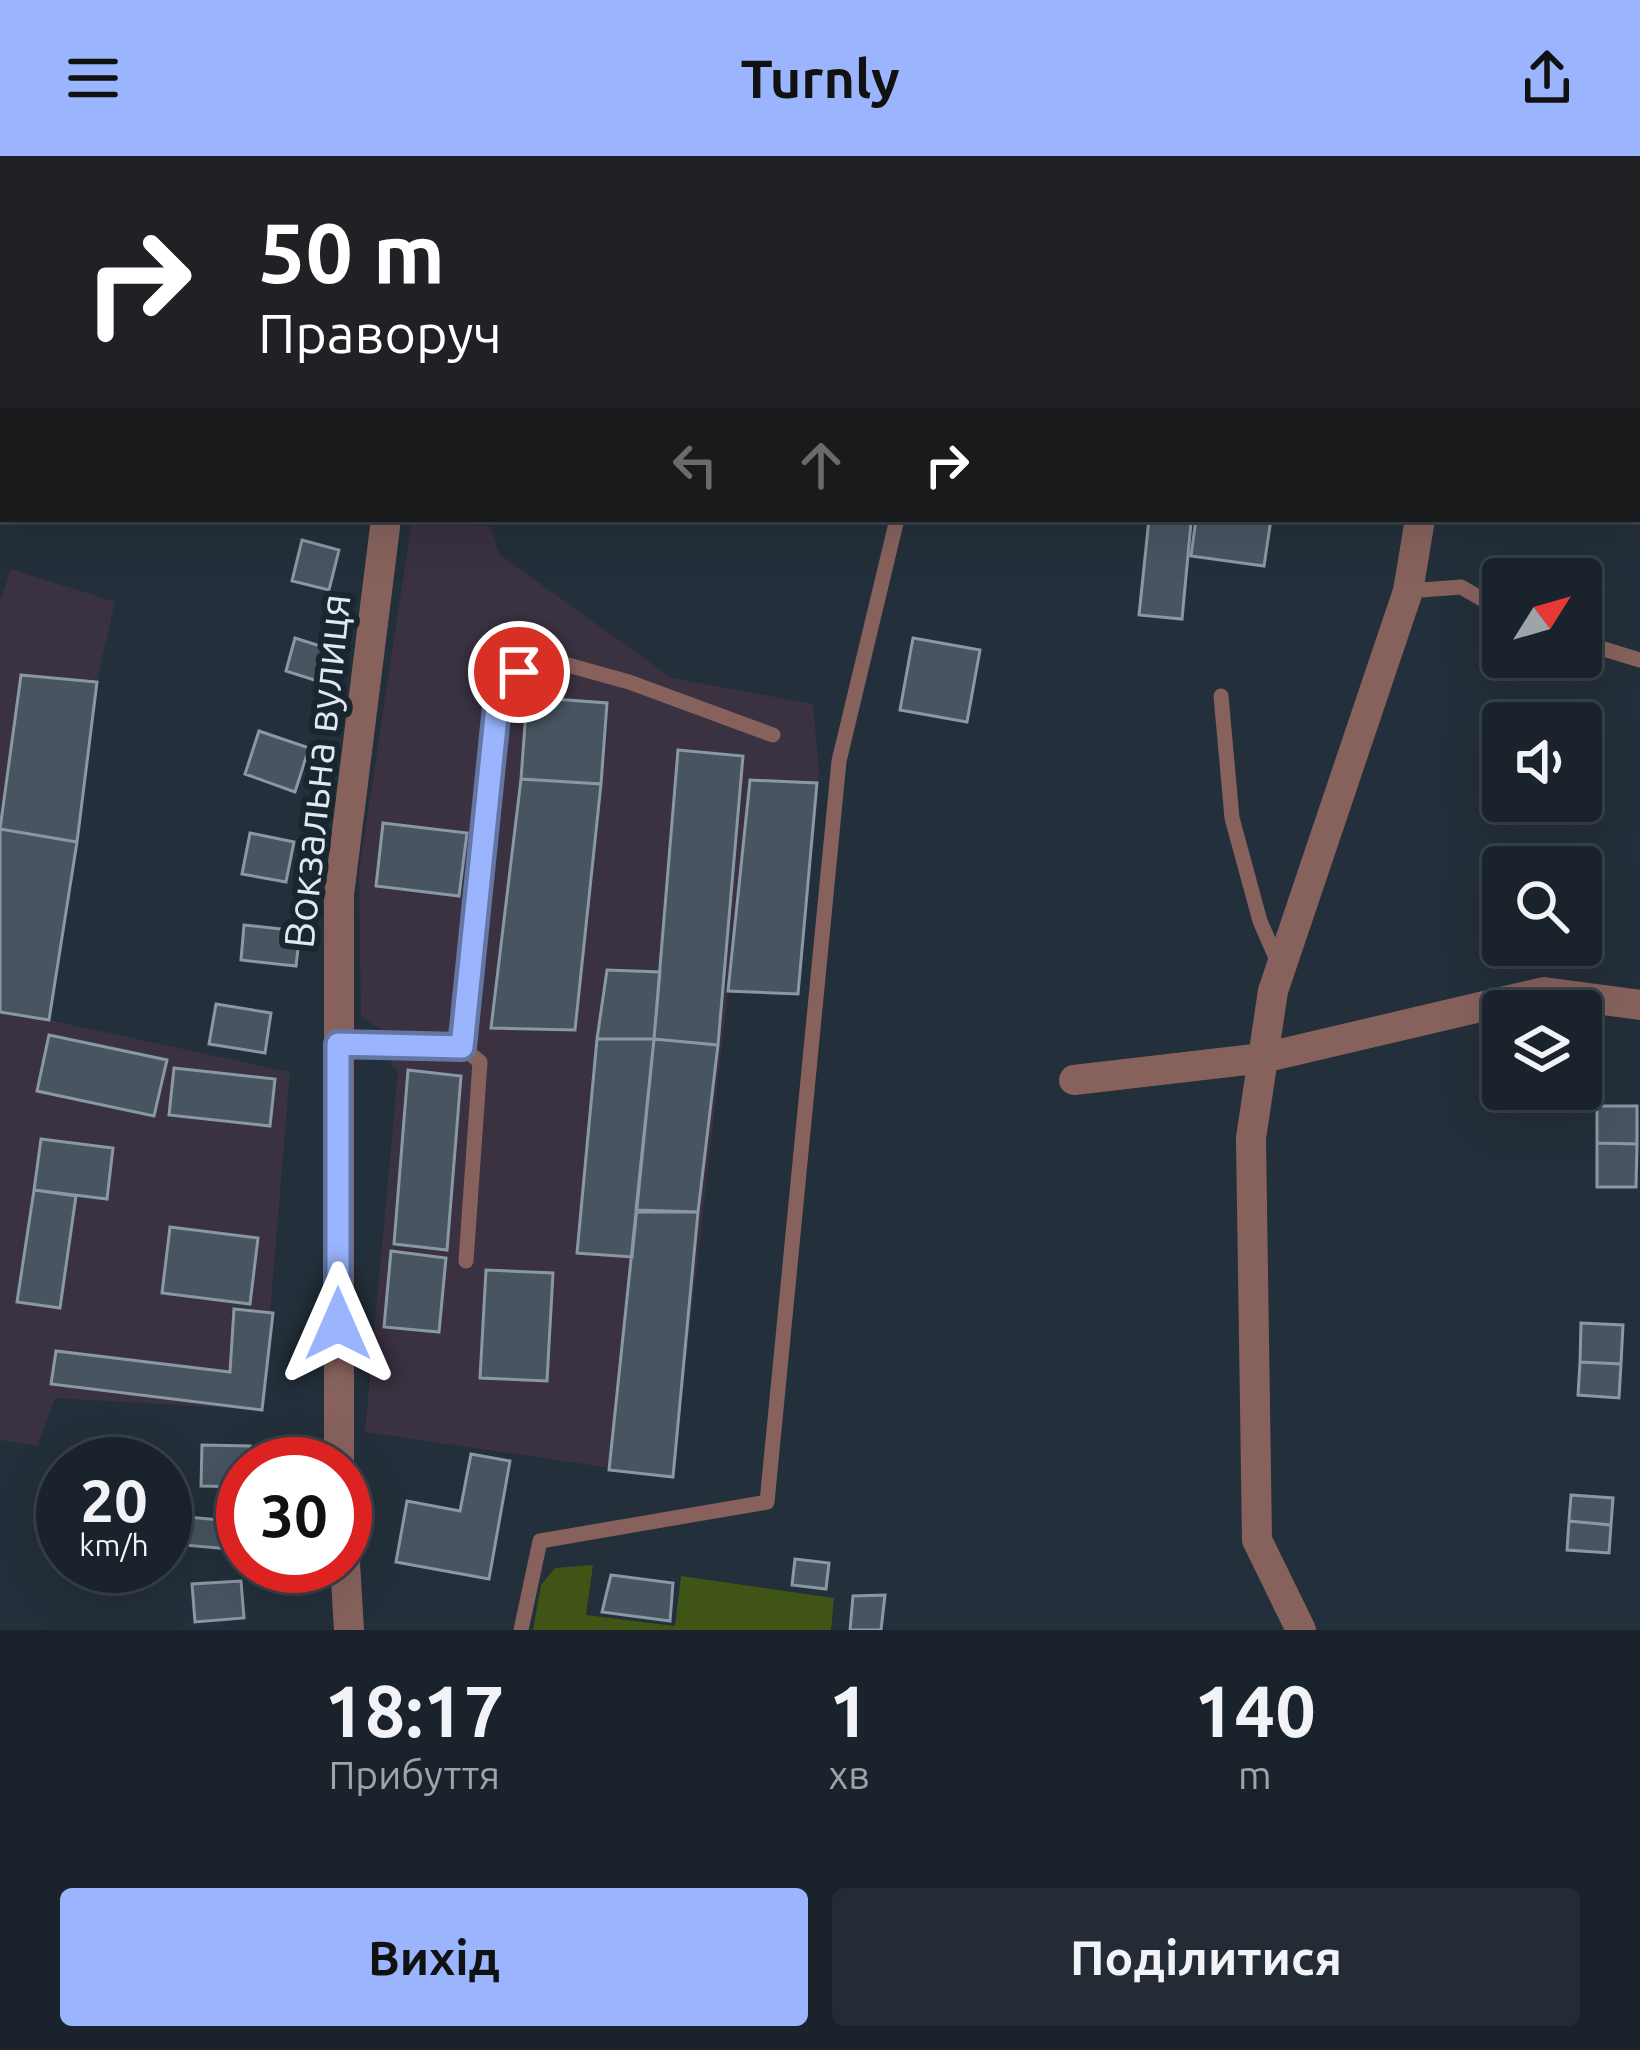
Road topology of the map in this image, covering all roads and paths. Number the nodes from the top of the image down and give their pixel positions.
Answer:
1 (386, 522) edge
2 (896, 522) edge
3 (1420, 522) edge
4 (1408, 591) junction
5 (1482, 598) edge
6 (1602, 648) edge
7 (1640, 660) edge
8 (1221, 696) dead end
9 (773, 736) dead end
10 (1280, 969) junction
11 (1640, 1005) edge
12 (338, 1044) junction
13 (462, 1047) junction
14 (1263, 1058) junction
15 (1074, 1080) dead end
16 (466, 1261) dead end
17 (339, 1437) edge
18 (347, 1593) edge
19 (350, 1630) edge
20 (521, 1630) edge
21 (1301, 1630) edge

1 - 12 street, Вокзальна вулиця
2 - 20 lane
3 - 4 street
4 - 5 lane
4 - 10 street
6 - 7 lane
8 - 10 lane
9 - 13 lane
10 - 14 street
11 - 14 street
12 - 13 lane
12 - 17 street, Вокзальна вулиця
13 - 16 lane
14 - 15 street
14 - 21 street
18 - 19 street

